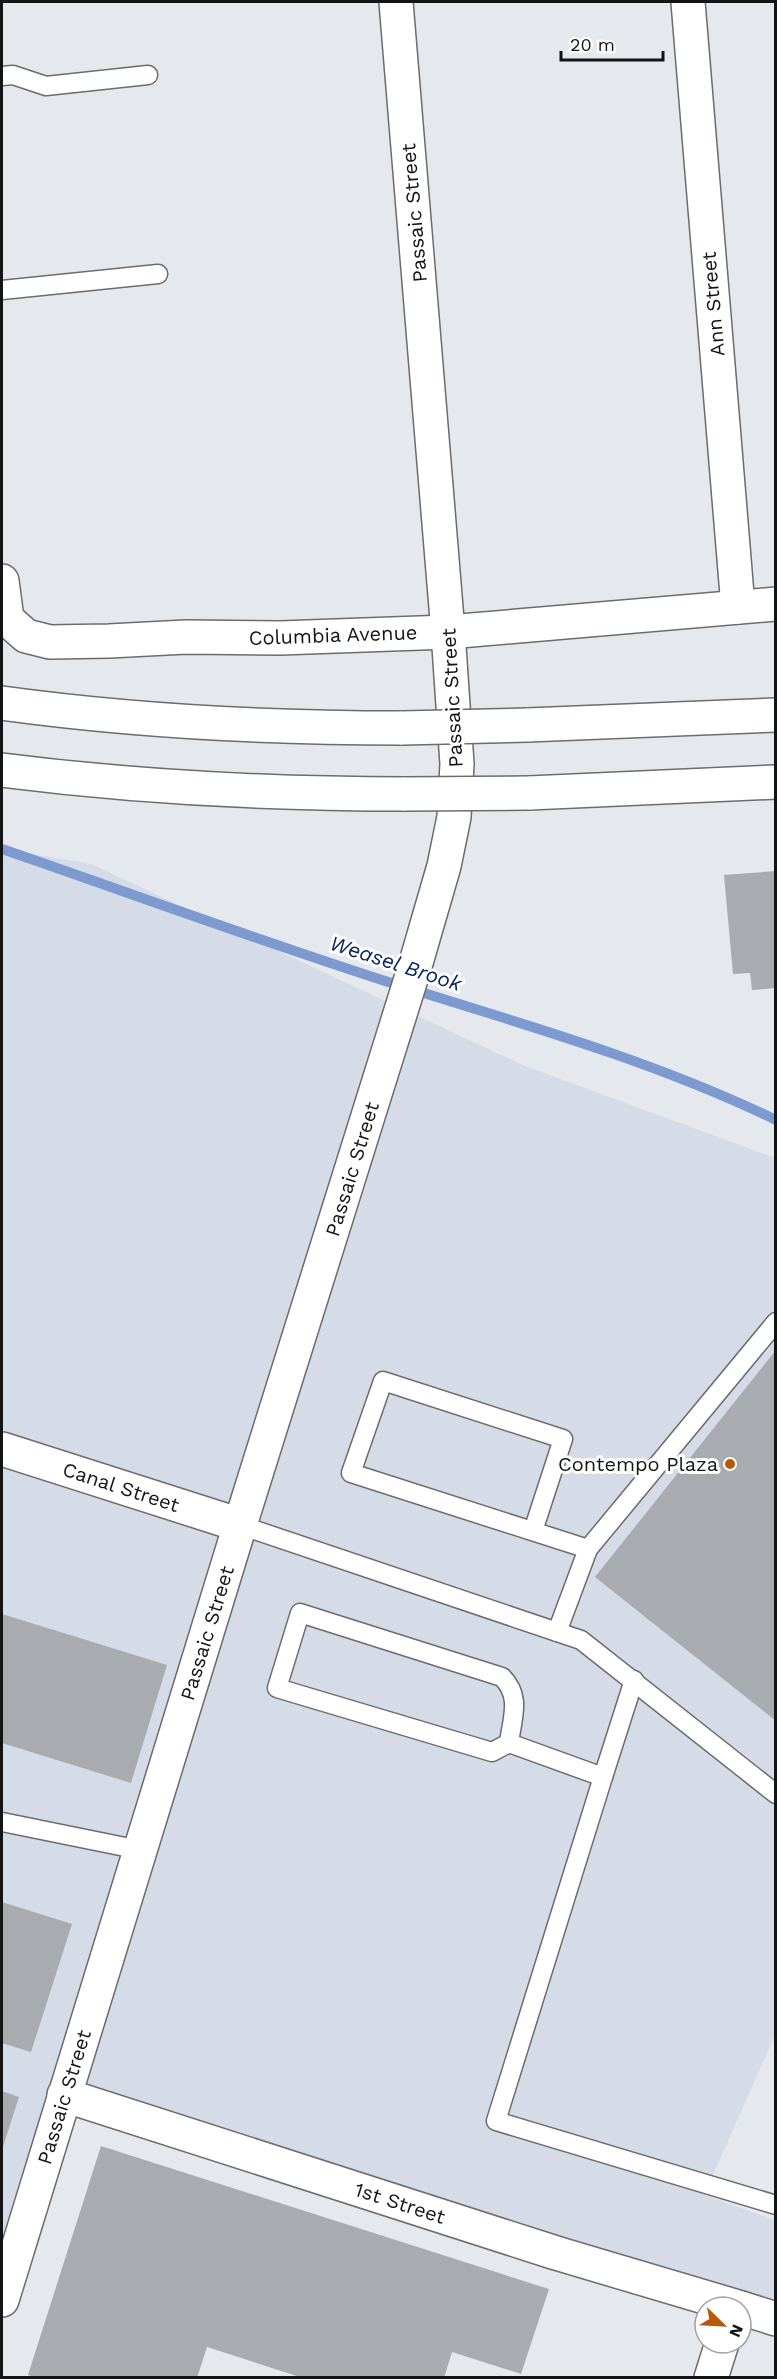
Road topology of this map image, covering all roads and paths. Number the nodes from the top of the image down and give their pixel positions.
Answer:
1 (396, 2) edge
2 (688, 2) edge
3 (148, 75) dead end
4 (2, 76) edge
5 (158, 274) dead end
6 (2, 290) edge
7 (2, 581) edge
8 (776, 604) edge
9 (738, 607) junction
10 (448, 632) junction
11 (2, 703) edge
12 (776, 715) edge
13 (2, 770) edge
14 (776, 782) edge
15 (776, 1322) edge
16 (2, 1449) edge
17 (240, 1525) junction
18 (533, 1531) junction
19 (588, 1549) junction
20 (557, 1632) junction
21 (634, 1680) junction
22 (509, 1743) junction
23 (603, 1777) junction
24 (776, 1794) edge
25 (2, 1822) edge
26 (140, 1850) junction
27 (64, 2095) junction
28 (776, 2205) edge
29 (696, 2295) edge
30 (2, 2300) edge
31 (753, 2312) edge
32 (776, 2319) edge
33 (718, 2355) edge
34 (711, 2378) edge

1 - 10 main road, Passaic Street
2 - 9 main road, Ann Street
3 - 4 lane
5 - 6 lane
7 - 10 main road, Columbia Avenue
8 - 9 main road, Columbia Avenue
9 - 10 main road, Columbia Avenue
10 - 17 main road, Passaic Street
11 - 12 main road, bridge
13 - 14 main road, bridge
15 - 19 lane
16 - 17 main road, Canal Street
17 - 20 lane
17 - 26 main road, Passaic Street
18 - 18 lane
18 - 19 lane
19 - 20 lane
20 - 21 lane
21 - 23 lane
21 - 24 lane
22 - 22 lane
22 - 23 lane
23 - 28 lane
25 - 26 lane
26 - 27 main road, Passaic Street
27 - 29 main road, 1st Street
27 - 30 main road, Passaic Street
31 - 32 main road, 1st Street
33 - 34 main road

